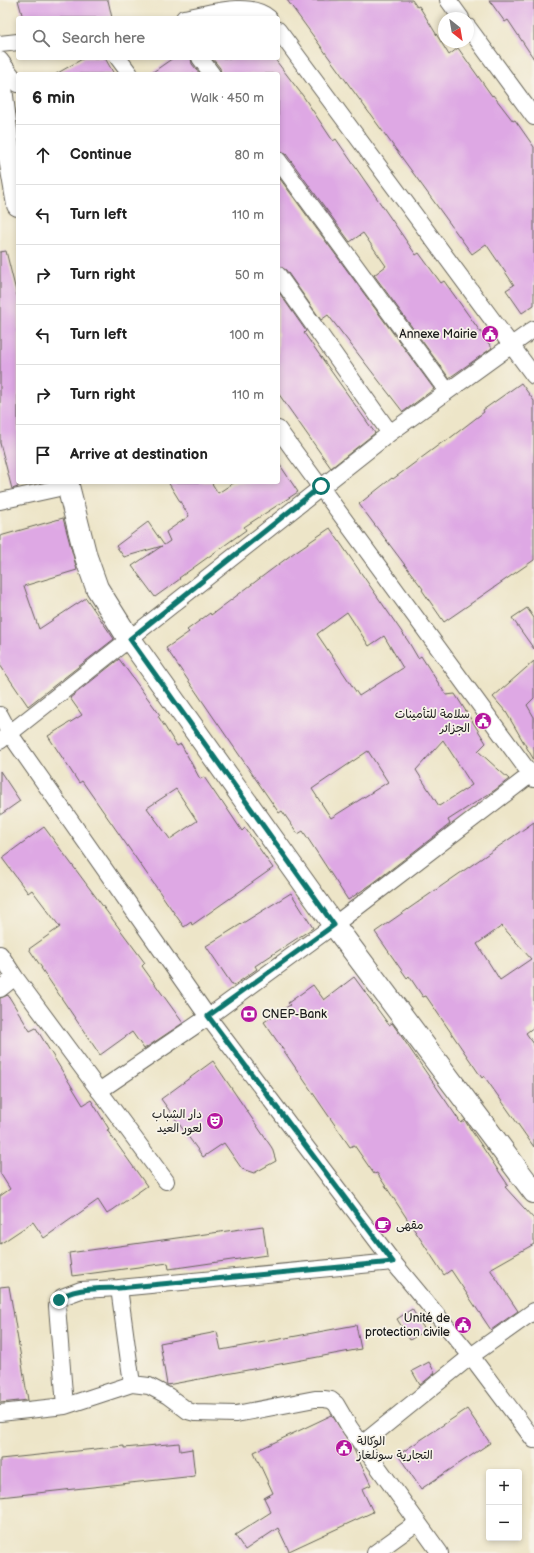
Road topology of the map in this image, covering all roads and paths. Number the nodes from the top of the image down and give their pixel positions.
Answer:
1 (448, 0) edge
2 (457, 12) edge
3 (197, 16) edge
4 (266, 16) edge
5 (280, 33) edge
6 (474, 35) edge
7 (16, 42) edge
8 (0, 44) edge
9 (0, 60) edge
10 (120, 60) edge
11 (202, 60) edge
12 (128, 72) edge
13 (210, 72) edge
14 (0, 79) edge
15 (16, 81) edge
16 (534, 117) edge
17 (4, 148) edge
18 (280, 163) edge
19 (16, 197) edge
20 (280, 278) edge
21 (534, 329) edge
22 (511, 346) junction
23 (534, 376) edge
24 (447, 391) junction
25 (280, 432) edge
26 (390, 432) junction
27 (67, 484) edge
28 (321, 486) junction
29 (0, 501) edge
30 (130, 639) junction
31 (0, 715) edge
32 (5, 738) edge
33 (533, 775) edge
34 (334, 925) junction
35 (0, 954) edge
36 (15, 977) junction
37 (0, 989) edge
38 (208, 1016) junction
39 (99, 1091) junction
40 (166, 1182) dead end
41 (534, 1192) edge
42 (393, 1262) junction
43 (119, 1288) junction
44 (534, 1311) edge
45 (471, 1356) junction
46 (132, 1384) junction
47 (65, 1406) junction
48 (0, 1413) edge
49 (534, 1440) edge
50 (362, 1444) junction
51 (418, 1522) junction
52 (375, 1553) edge
53 (440, 1553) edge

1 - 2 street
3 - 4 street
5 - 22 street
6 - 16 street
7 - 8 street
9 - 15 street
10 - 12 street
11 - 13 street
14 - 17 main road
17 - 19 main road
18 - 24 street
20 - 26 street
21 - 22 street
22 - 23 street
22 - 24 street
24 - 26 street
25 - 28 street
26 - 28 street
27 - 29 street
27 - 30 main road
28 - 30 street
28 - 33 street
30 - 32 street
30 - 34 main road
31 - 32 street
32 - 38 street
33 - 34 street
34 - 38 street
34 - 41 main road
35 - 36 street
36 - 37 street
36 - 39 street
38 - 39 street
38 - 42 street
39 - 40 street
42 - 43 street
42 - 45 street
43 - 46 street
43 - 47 street
44 - 45 street
45 - 49 street
45 - 50 street
46 - 47 street
46 - 50 street
47 - 48 street
50 - 51 street
51 - 52 street
51 - 53 street

